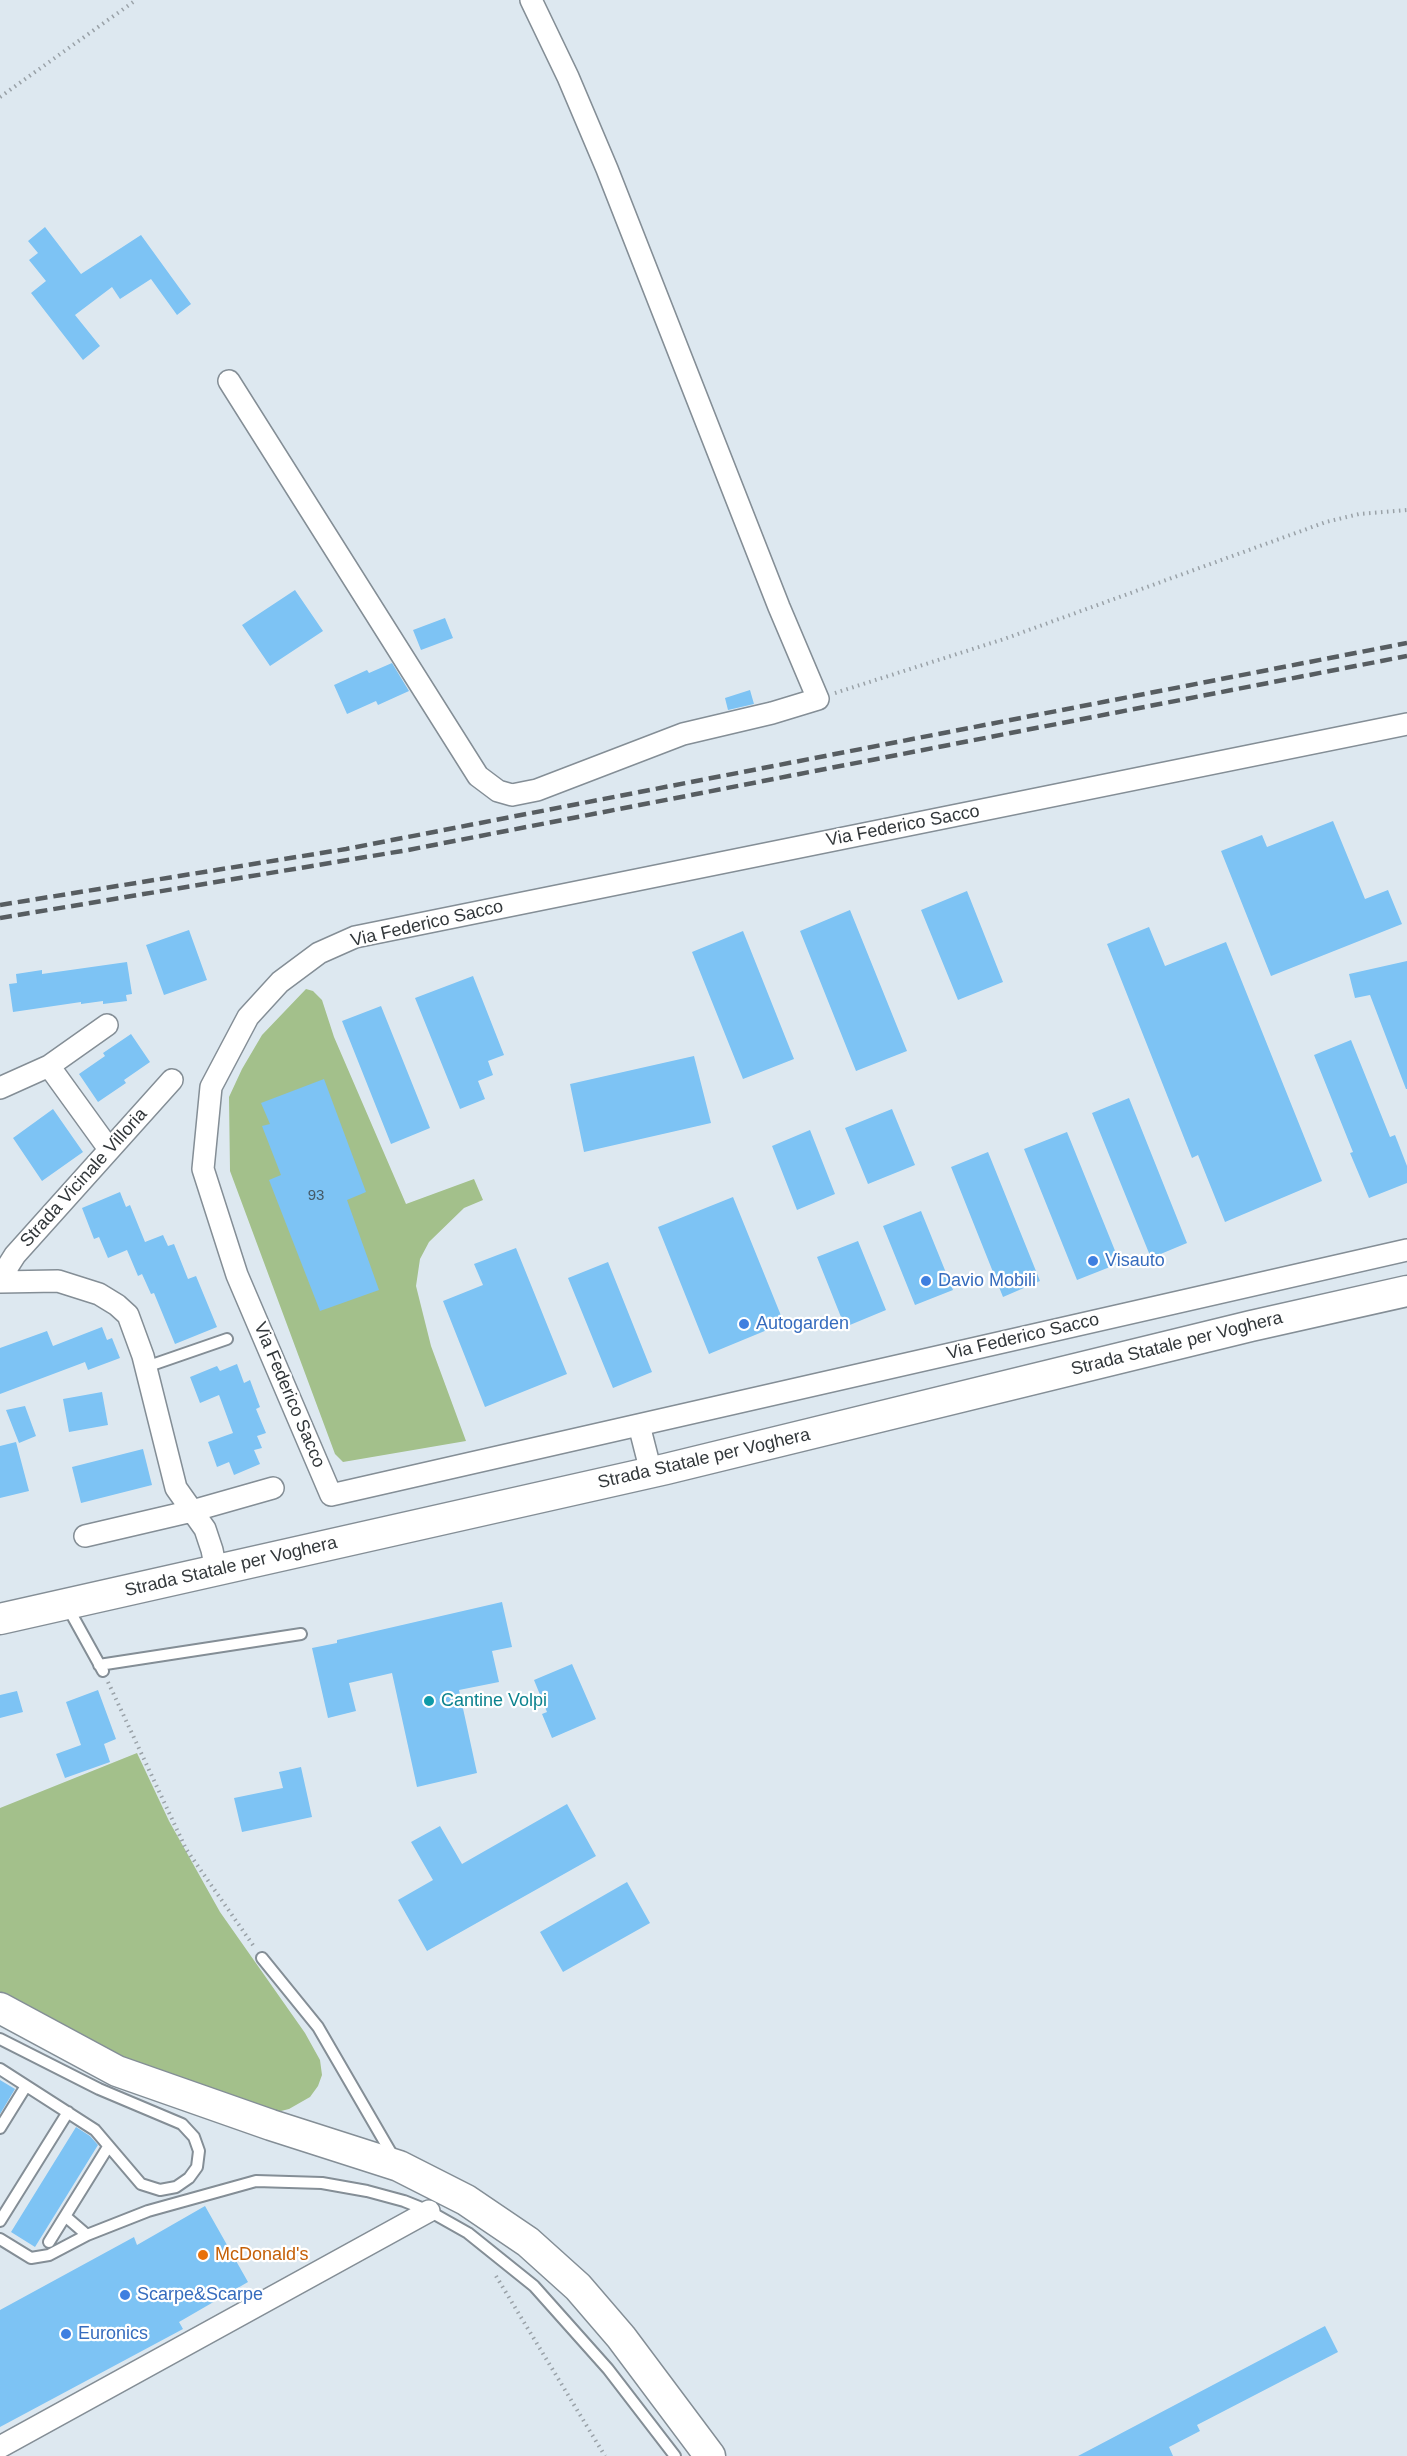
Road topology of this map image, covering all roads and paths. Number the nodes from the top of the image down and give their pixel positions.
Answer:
1 (136, 0) edge
2 (531, 0) edge
3 (0, 97) edge
4 (229, 381) dead end
5 (1407, 510) edge
6 (818, 699) junction
7 (1407, 724) edge
8 (107, 1024) dead end
9 (49, 1066) junction
10 (172, 1080) dead end
11 (0, 1088) edge
12 (110, 1149) junction
13 (1407, 1250) edge
14 (2, 1281) edge
15 (1407, 1290) edge
16 (227, 1339) dead end
17 (146, 1367) junction
18 (639, 1425) junction
19 (651, 1472) junction
20 (273, 1488) dead end
21 (192, 1511) junction
22 (85, 1536) dead end
23 (216, 1570) junction
24 (66, 1604) junction
25 (0, 1619) edge
26 (301, 1634) dead end
27 (101, 1668) junction
28 (262, 1958) joint
29 (0, 2008) edge
30 (0, 2039) edge
31 (0, 2069) edge
32 (26, 2086) junction
33 (68, 2112) junction
34 (0, 2128) edge
35 (108, 2147) junction
36 (399, 2166) junction
37 (429, 2211) junction
38 (65, 2216) junction
39 (0, 2222) edge
40 (87, 2235) junction
41 (49, 2242) dead end
42 (2, 2245) edge
43 (494, 2272) dead end
44 (0, 2447) edge
45 (605, 2456) edge
46 (675, 2456) edge
47 (710, 2456) edge

1 - 3 path
2 - 6 street
4 - 6 street
5 - 6 path
7 - 18 street, Via Federico Sacco
8 - 9 street
9 - 11 street
9 - 12 street
10 - 12 street, Strada Vicinale Villoria
12 - 14 street, Strada Vicinale Villoria
13 - 18 street, Via Federico Sacco
14 - 17 street, Strada Vicinale Villoria
15 - 19 main road, Strada Statale per Voghera
16 - 17 lane
17 - 21 street, Strada Vicinale Villoria
18 - 19 street
19 - 23 main road, Strada Statale per Voghera
20 - 21 street
21 - 22 street
21 - 23 street, Strada Vicinale Villoria
23 - 24 main road, Strada Statale per Voghera
24 - 25 main road, Strada Statale per Voghera
24 - 27 lane
26 - 27 lane
27 - 28 path
28 - 36 lane
29 - 36 main road
30 - 35 lane
31 - 32 lane
32 - 33 lane
32 - 34 lane
33 - 35 lane
33 - 39 lane
35 - 38 lane
36 - 47 main road
37 - 40 lane
37 - 44 street
37 - 46 lane
38 - 40 lane
38 - 41 lane
40 - 42 lane
43 - 45 path

